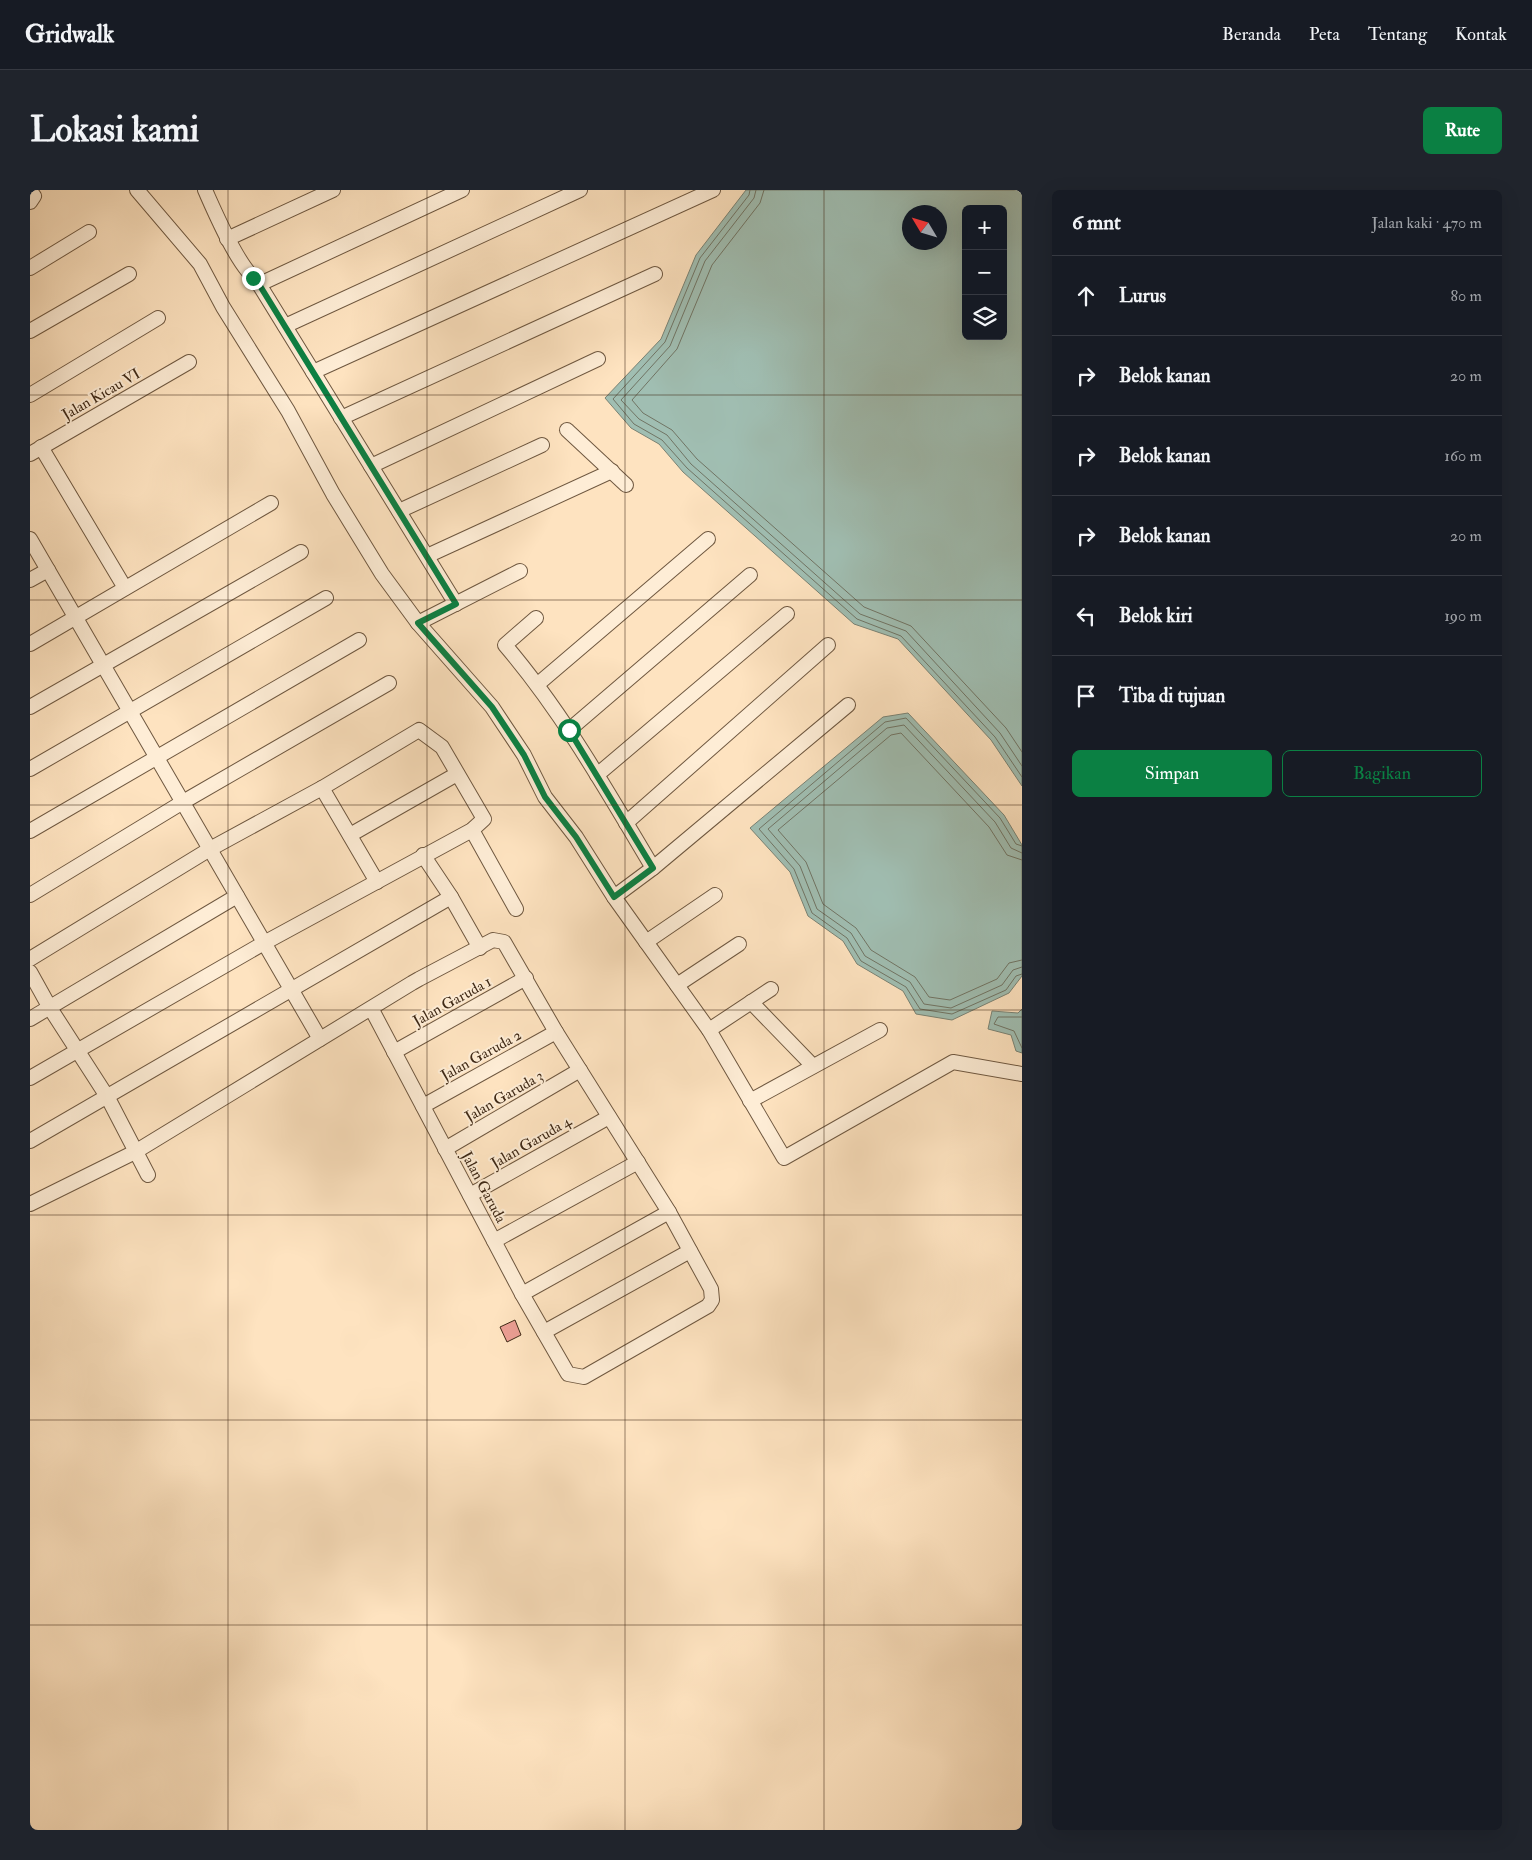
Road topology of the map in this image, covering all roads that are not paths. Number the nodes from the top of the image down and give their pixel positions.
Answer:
1 (137, 190) edge
2 (205, 190) edge
3 (333, 190) edge
4 (462, 190) edge
5 (580, 190) edge
6 (714, 190) edge
7 (88, 232) dead end
8 (227, 239) junction
9 (30, 268) edge
10 (129, 274) dead end
11 (655, 274) dead end
12 (257, 281) junction
13 (158, 318) dead end
14 (285, 326) junction
15 (30, 331) edge
16 (598, 359) dead end
17 (189, 362) dead end
18 (313, 372) junction
19 (30, 394) edge
20 (341, 418) junction
21 (567, 430) dead end
22 (542, 445) dead end
23 (36, 451) edge
24 (371, 466) junction
25 (612, 471) junction
26 (626, 485) dead end
27 (272, 503) dead end
28 (399, 511) junction
29 (30, 539) edge
30 (708, 539) dead end
31 (301, 552) dead end
32 (427, 556) junction
33 (48, 570) junction
34 (520, 571) dead end
35 (750, 575) dead end
36 (30, 580) edge
37 (125, 588) junction
38 (326, 598) dead end
39 (456, 604) junction
40 (787, 614) dead end
41 (75, 617) junction
42 (536, 618) dead end
43 (418, 623) junction
44 (359, 640) dead end
45 (30, 644) edge
46 (828, 645) dead end
47 (103, 664) junction
48 (389, 683) dead end
49 (538, 684) junction
50 (848, 705) dead end
51 (30, 707) edge
52 (129, 710) junction
53 (569, 730) junction
54 (156, 757) junction
55 (30, 769) edge
56 (457, 774) junction
57 (597, 775) junction
58 (322, 788) junction
59 (183, 802) junction
60 (626, 823) junction
61 (472, 830) junction
62 (30, 832) edge
63 (350, 835) junction
64 (210, 849) junction
65 (423, 855) junction
66 (653, 868) junction
67 (377, 882) junction
68 (30, 895) edge
69 (715, 895) dead end
70 (237, 896) junction
71 (451, 897) junction
72 (614, 897) junction
73 (516, 909) dead end
74 (646, 942) junction
75 (264, 943) junction
76 (739, 944) dead end
77 (480, 948) junction
78 (30, 959) edge
79 (30, 972) edge
80 (526, 978) junction
81 (677, 985) junction
82 (771, 989) dead end
83 (291, 990) junction
84 (751, 1002) junction
85 (50, 1008) junction
86 (371, 1008) junction
87 (30, 1019) edge
88 (709, 1030) junction
89 (880, 1030) dead end
90 (556, 1032) junction
91 (320, 1039) junction
92 (78, 1052) junction
93 (394, 1052) junction
94 (813, 1066) junction
95 (580, 1070) junction
96 (1022, 1074) edge
97 (30, 1078) edge
98 (108, 1098) junction
99 (750, 1101) junction
100 (422, 1106) junction
101 (609, 1116) junction
102 (30, 1141) edge
103 (445, 1149) junction
104 (135, 1152) junction
105 (638, 1162) junction
106 (148, 1175) dead end
107 (470, 1195) junction
108 (30, 1204) edge
109 (669, 1212) junction
110 (494, 1241) junction
111 (690, 1251) junction
112 (522, 1294) junction
113 (544, 1332) junction

1 - 43 street
2 - 8 street
3 - 8 street
4 - 12 street
5 - 14 street
6 - 18 street
7 - 9 street
8 - 12 street
10 - 15 street
11 - 20 street
12 - 14 street
13 - 19 street
14 - 18 street
16 - 24 street
17 - 23 street, Jalan Kicau VI
18 - 20 street
20 - 24 street
21 - 25 street
22 - 28 street
23 - 37 street
24 - 28 street
25 - 26 street
25 - 32 street
27 - 37 street
28 - 32 street
29 - 33 street
30 - 49 street
31 - 47 street
32 - 39 street
33 - 36 street
33 - 41 street
34 - 39 street
35 - 53 street
37 - 41 street
38 - 52 street
39 - 43 street
40 - 57 street
41 - 45 street
41 - 47 street
42 - 49 street
43 - 72 street
44 - 54 street
46 - 60 street
47 - 51 street
47 - 52 street
48 - 59 street
49 - 53 street
50 - 66 street
52 - 54 street
52 - 55 street
53 - 57 street
54 - 59 street
54 - 62 street
56 - 58 street
56 - 61 street
56 - 63 street
57 - 60 street
58 - 63 street
58 - 64 street
59 - 64 street
59 - 68 street
60 - 66 street
61 - 65 street
61 - 73 street
63 - 67 street
64 - 70 street
64 - 78 street
65 - 67 street
65 - 71 street
66 - 72 street
67 - 75 street
69 - 74 street
70 - 75 street
70 - 85 street
71 - 77 street
71 - 83 street
72 - 74 street
74 - 81 street
75 - 83 street
75 - 92 street
76 - 81 street
77 - 80 street
77 - 86 street
79 - 85 street
80 - 90 street
80 - 93 street, Jalan Garuda 1
81 - 88 street
82 - 84 street
83 - 91 street
83 - 98 street
84 - 88 street
84 - 94 street
85 - 87 street
85 - 92 street
86 - 91 street
86 - 93 street, Jalan Garuda
88 - 99 street
89 - 94 street
90 - 95 street
90 - 100 street, Jalan Garuda 2
91 - 104 street
92 - 97 street
92 - 98 street
93 - 100 street, Jalan Garuda
94 - 99 street
95 - 101 street
95 - 103 street, Jalan Garuda 3
96 - 99 street
98 - 102 street
98 - 104 street
100 - 103 street, Jalan Garuda
101 - 105 street
101 - 107 street, Jalan Garuda 4
103 - 107 street, Jalan Garuda
104 - 106 street
104 - 108 street
105 - 109 street
105 - 110 street
107 - 110 street, Jalan Garuda
109 - 111 street
109 - 112 street
110 - 112 street, Jalan Garuda
111 - 113 street
111 - 113 street, Jalan Garuda
112 - 113 street, Jalan Garuda

